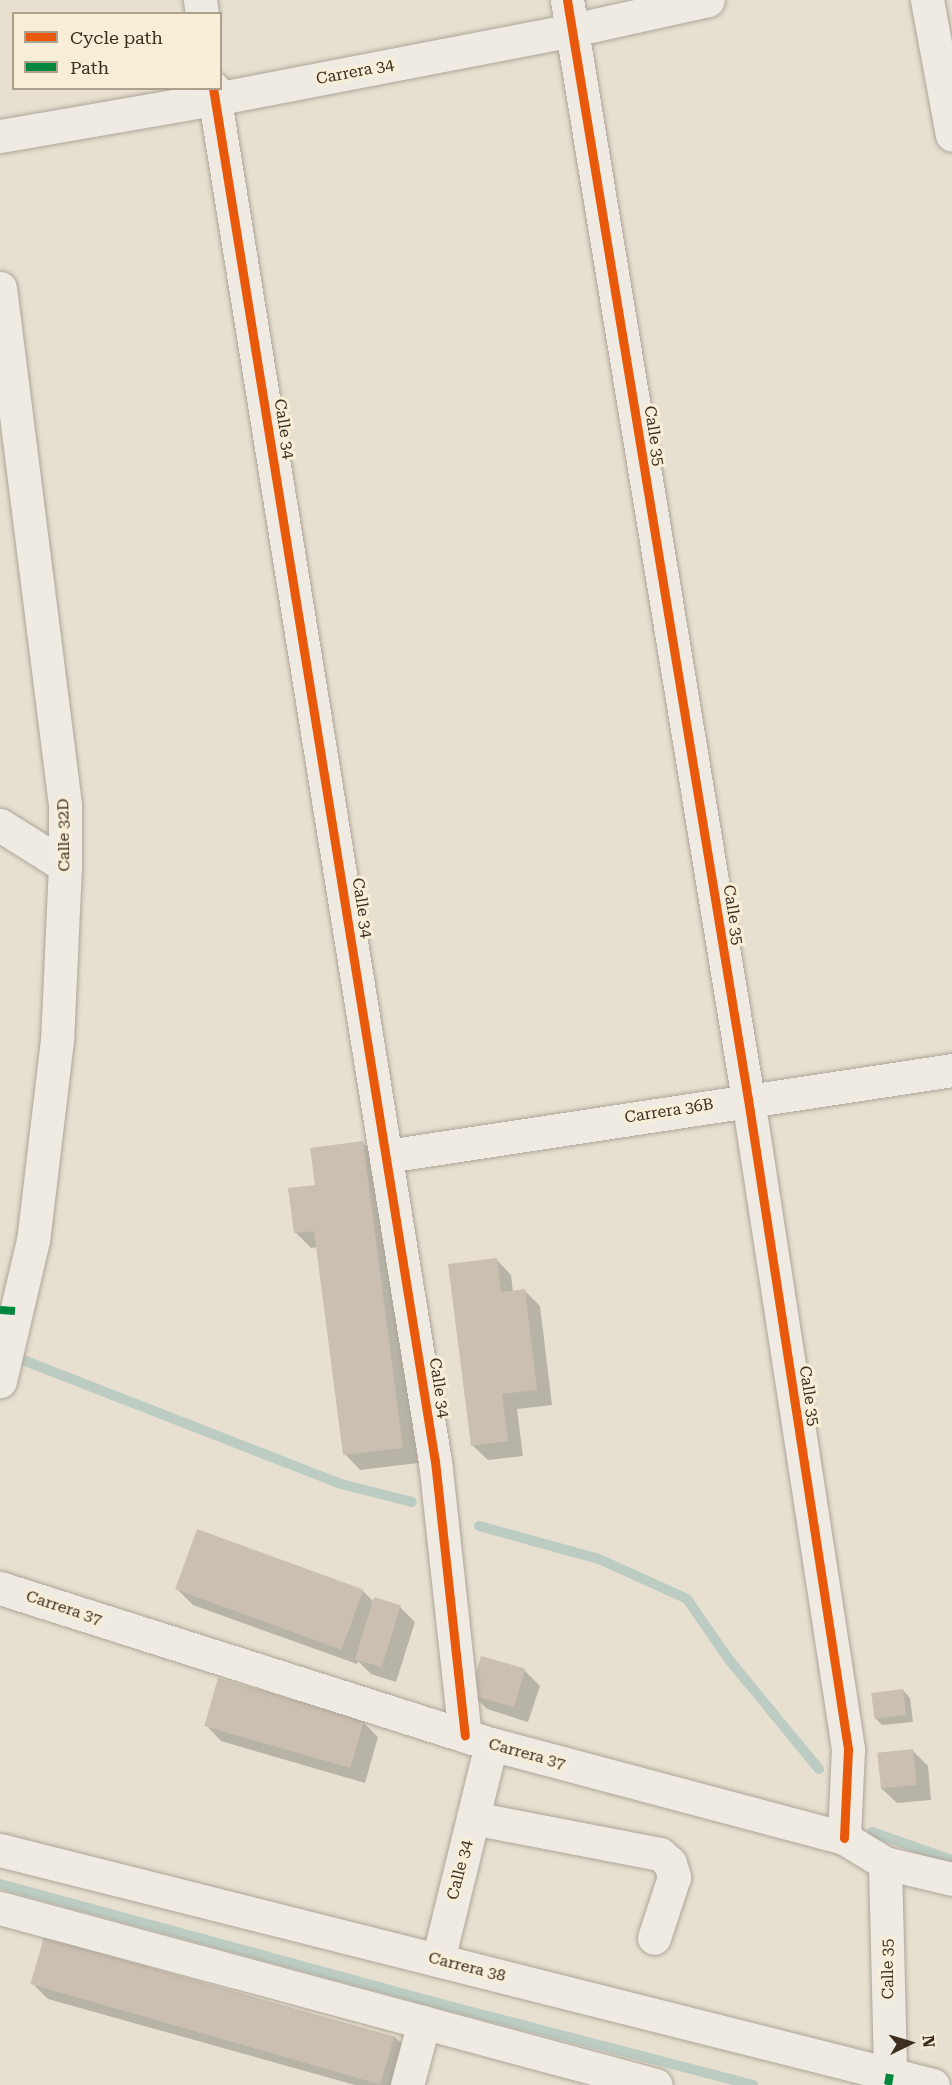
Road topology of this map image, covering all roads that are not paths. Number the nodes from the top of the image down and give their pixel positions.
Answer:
1 (708, 0) edge
2 (927, 0) edge
3 (570, 15) edge
4 (214, 94) edge
5 (952, 135) edge
6 (0, 136) edge
7 (0, 288) edge
8 (2, 325) edge
9 (0, 825) edge
10 (65, 866) junction
11 (952, 1070) edge
12 (748, 1099) junction
13 (387, 1156) junction
14 (8, 1316) edge
15 (1, 1378) edge
16 (0, 1588) edge
17 (478, 1740) junction
18 (473, 1818) junction
19 (844, 1838) junction
20 (0, 1850) edge
21 (885, 1863) junction
22 (952, 1880) edge
23 (0, 1908) edge
24 (654, 1938) dead end
25 (438, 1960) junction
26 (424, 2022) junction
27 (890, 2074) junction
28 (406, 2085) edge
29 (656, 2085) edge
30 (933, 2085) edge

1 - 3 street, Carrera 34
2 - 5 street
3 - 4 street, Carrera 34
3 - 12 street, Calle 35
4 - 6 street, Carrera 34
4 - 13 street, Calle 34
7 - 8 street, Calle 32D
8 - 10 street, Calle 32D
9 - 10 street
10 - 14 street, Calle 32D
11 - 12 street, Carrera 36B
12 - 13 street, Carrera 36B
12 - 19 street, Calle 35
13 - 17 street, Calle 34
14 - 15 street, Calle 32D
16 - 17 street, Carrera 37
17 - 18 street, Calle 34
17 - 19 street, Carrera 37
18 - 24 street
18 - 25 street, Calle 34
19 - 21 street, Carrera 37
20 - 25 street, Carrera 38
21 - 22 street, Carrera 37
21 - 27 street, Calle 35
23 - 26 street
25 - 27 street, Carrera 38
26 - 28 street
26 - 29 street
27 - 30 street, Carrera 38

